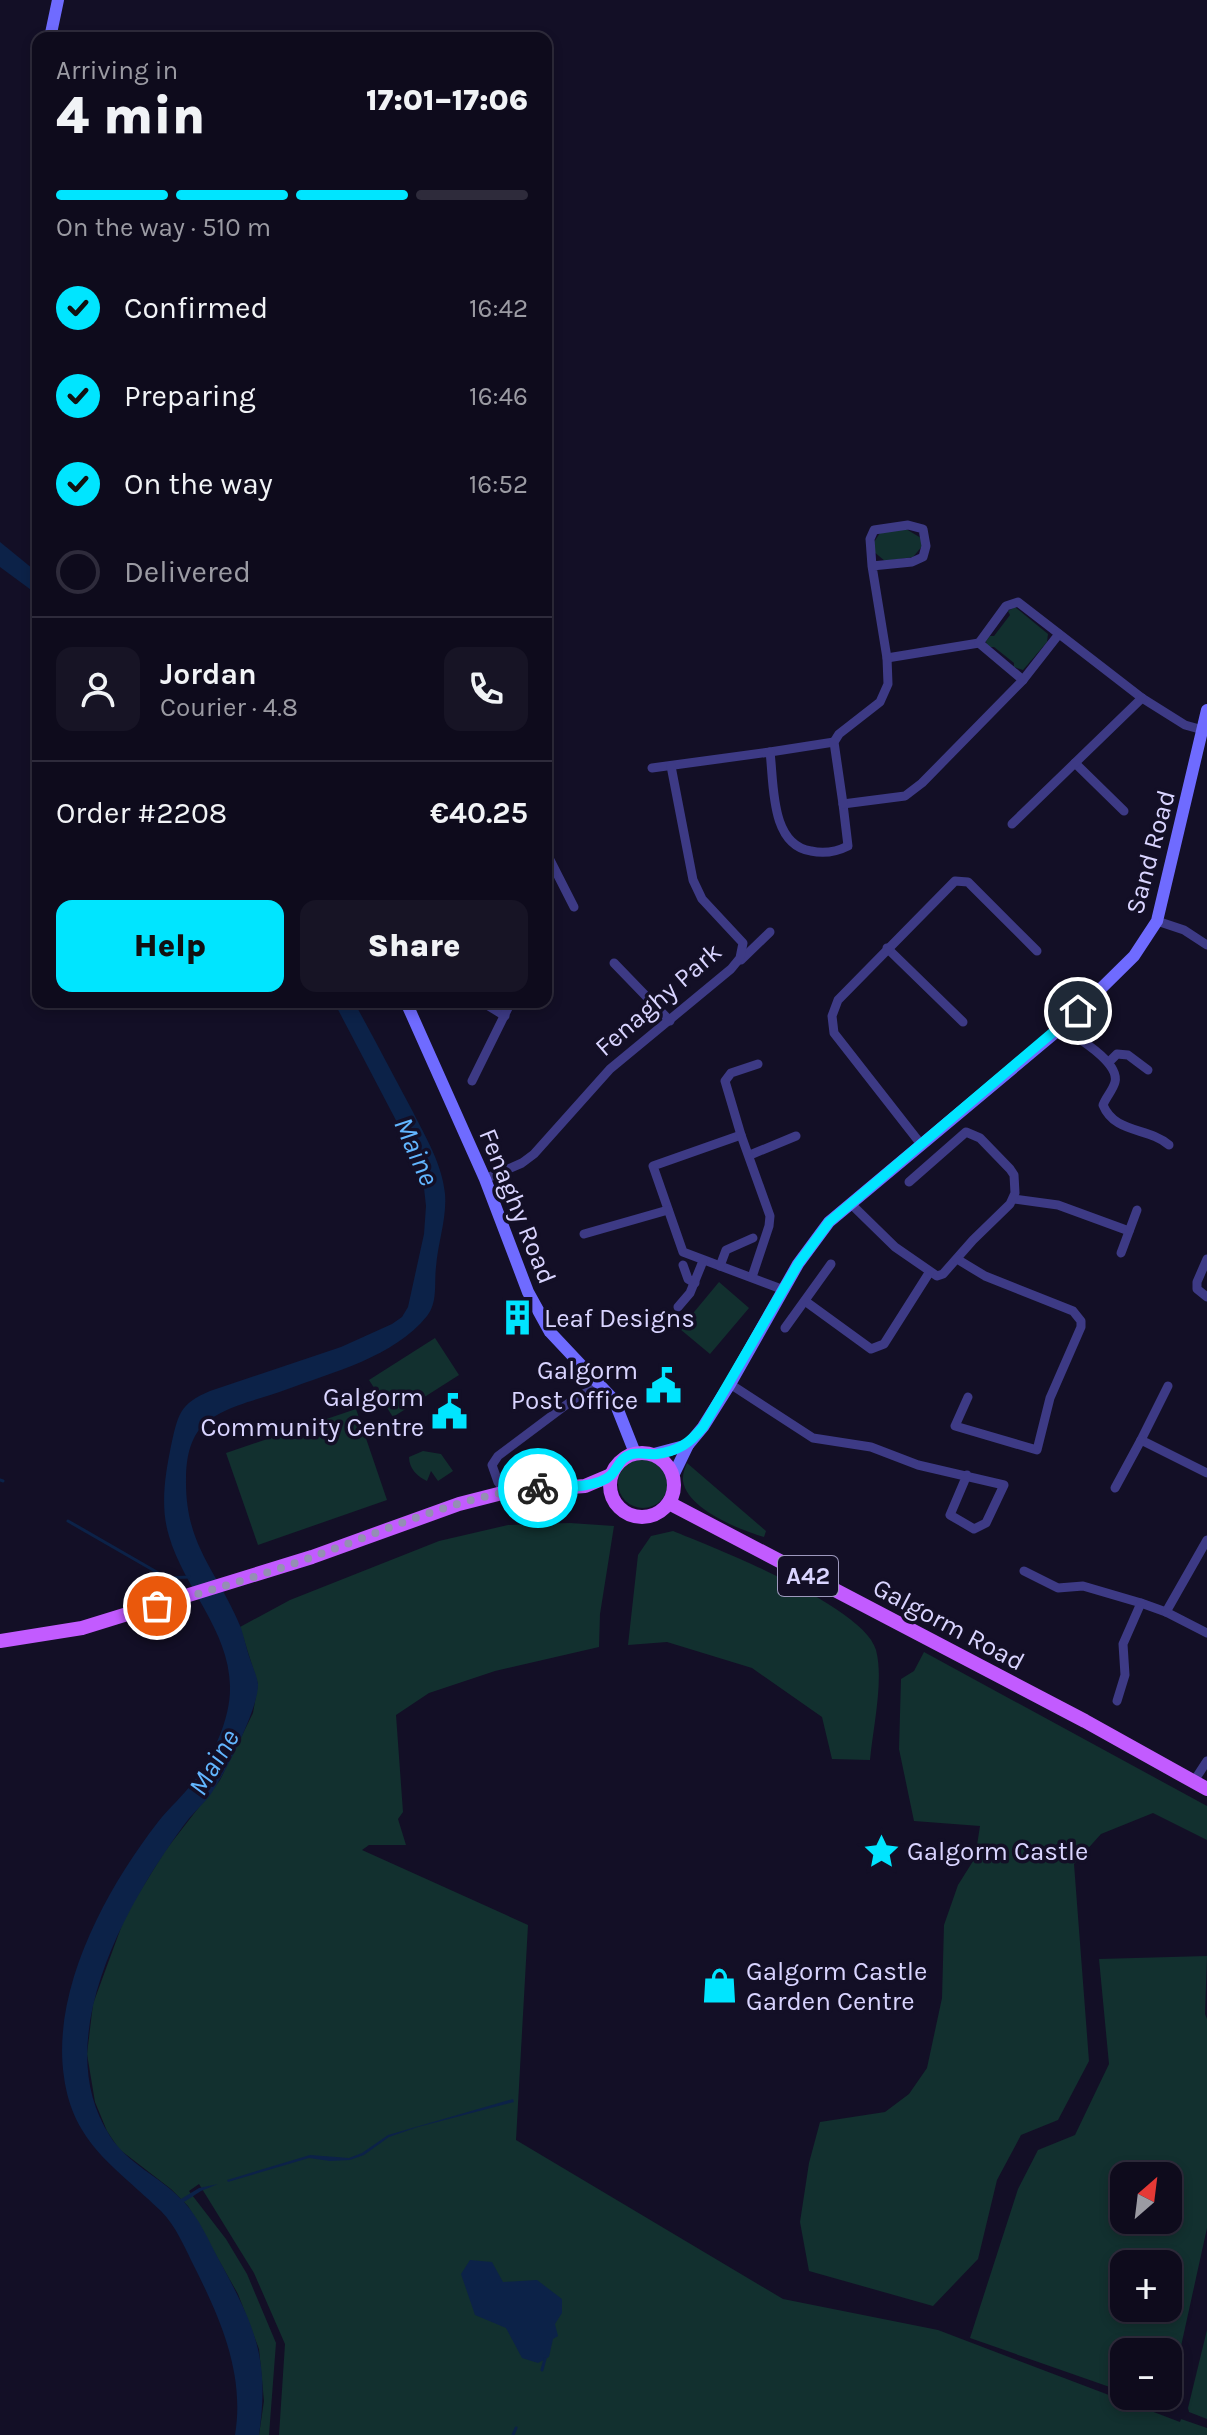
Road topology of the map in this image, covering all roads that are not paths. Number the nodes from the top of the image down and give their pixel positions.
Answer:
1 (58, 0) edge
2 (51, 32) edge
3 (872, 566) junction
4 (1059, 634) junction
5 (979, 641) junction
6 (887, 658) junction
7 (1023, 680) junction
8 (1142, 698) junction
9 (1207, 710) edge
10 (1203, 730) junction
11 (834, 742) junction
12 (770, 752) junction
13 (1075, 763) junction
14 (1202, 763) edge
15 (671, 766) junction
16 (652, 768) dead end
17 (843, 804) junction
18 (1124, 811) dead end
19 (1012, 824) dead end
20 (552, 864) edge
21 (574, 907) dead end
22 (1157, 921) junction
23 (770, 932) dead end
24 (1207, 945) edge
25 (887, 948) junction
26 (1037, 951) dead end
27 (614, 963) dead end
28 (731, 969) junction
29 (412, 1008) edge
30 (492, 1008) edge
31 (508, 1008) edge
32 (505, 1016) junction
33 (670, 1021) junction
34 (963, 1022) dead end
35 (1062, 1027) junction
36 (1109, 1062) junction
37 (758, 1064) dead end
38 (1148, 1070) dead end
39 (472, 1081) dead end
40 (741, 1135) junction
41 (796, 1136) dead end
42 (920, 1143) junction
43 (1169, 1145) dead end
44 (750, 1155) junction
45 (485, 1179) junction
46 (909, 1182) dead end
47 (1014, 1199) junction
48 (850, 1203) junction
49 (668, 1210) junction
50 (1137, 1210) dead end
51 (1129, 1231) junction
52 (584, 1234) dead end
53 (753, 1238) dead end
54 (1121, 1253) dead end
55 (957, 1259) junction
56 (1207, 1259) edge
57 (703, 1261) junction
58 (831, 1264) dead end
59 (683, 1265) dead end
60 (720, 1266) junction
61 (929, 1273) junction
62 (752, 1277) junction
63 (695, 1283) junction
64 (784, 1290) junction
65 (1207, 1297) edge
66 (805, 1301) junction
67 (678, 1307) dead end
68 (785, 1328) dead end
69 (730, 1384) junction
70 (601, 1385) junction
71 (1168, 1386) dead end
72 (968, 1397) dead end
73 (1141, 1440) junction
74 (688, 1445) junction
75 (635, 1453) junction
76 (654, 1454) junction
77 (1207, 1473) edge
78 (611, 1475) junction
79 (967, 1475) junction
80 (673, 1476) junction
81 (585, 1486) junction
82 (1115, 1488) dead end
83 (506, 1492) junction
84 (669, 1503) junction
85 (616, 1505) junction
86 (1207, 1540) edge
87 (1024, 1571) dead end
88 (1141, 1603) junction
89 (1166, 1612) junction
90 (1207, 1633) edge
91 (0, 1641) edge
92 (1117, 1701) dead end
93 (1207, 1761) edge
94 (1200, 1780) edge

1 - 2 street
3 - 3 street
3 - 6 street
4 - 5 street
4 - 7 street
4 - 8 street
5 - 6 street
5 - 7 street
6 - 11 street
7 - 17 street
8 - 10 street
8 - 13 street
9 - 10 street, Sand Road
10 - 14 street, Sand Road
11 - 12 street
11 - 17 street
12 - 15 street
12 - 17 street
13 - 18 street
13 - 19 street
14 - 22 street, Sand Road
15 - 16 street
15 - 28 street, Fenaghy Park
20 - 21 street
22 - 24 street
22 - 35 street, Sand Road
23 - 28 street
25 - 26 street
25 - 34 street
25 - 42 street
27 - 33 street
28 - 33 street, Fenaghy Park
29 - 45 street, Fenaghy Road
30 - 32 street
31 - 32 street
32 - 39 street
33 - 45 street, Fenaghy Park
35 - 36 street
35 - 42 street, Sand Road
36 - 38 street
36 - 43 street
37 - 40 street
40 - 44 street
40 - 49 street
41 - 44 street
42 - 48 street, Sand Road
44 - 62 street
45 - 70 street, Fenaghy Road
46 - 47 street
47 - 51 street
47 - 55 street
48 - 61 street
48 - 64 street, Sand Road
49 - 52 street
49 - 57 street
50 - 51 street
51 - 54 street
53 - 60 street
55 - 61 street
55 - 72 street
56 - 65 street
57 - 60 street
57 - 63 street
58 - 66 street
59 - 63 street
60 - 62 street
61 - 66 street
62 - 64 street
63 - 67 street
64 - 69 street, Sand Road
66 - 68 street
69 - 74 street, Sand Road
69 - 79 street
70 - 75 street, Fenaghy Road
70 - 83 street
71 - 73 street
73 - 77 street
73 - 82 street
74 - 76 street
74 - 80 street, Sand Road
75 - 76 main road
75 - 78 main road
76 - 80 main road
78 - 81 main road
78 - 85 main road
79 - 79 street
80 - 84 main road
81 - 83 main road
81 - 85 main road
83 - 91 main road
84 - 85 main road
84 - 94 main road, Galgorm Road / A42
86 - 89 street
87 - 88 street
88 - 89 street
88 - 92 street
89 - 90 street
93 - 94 street

